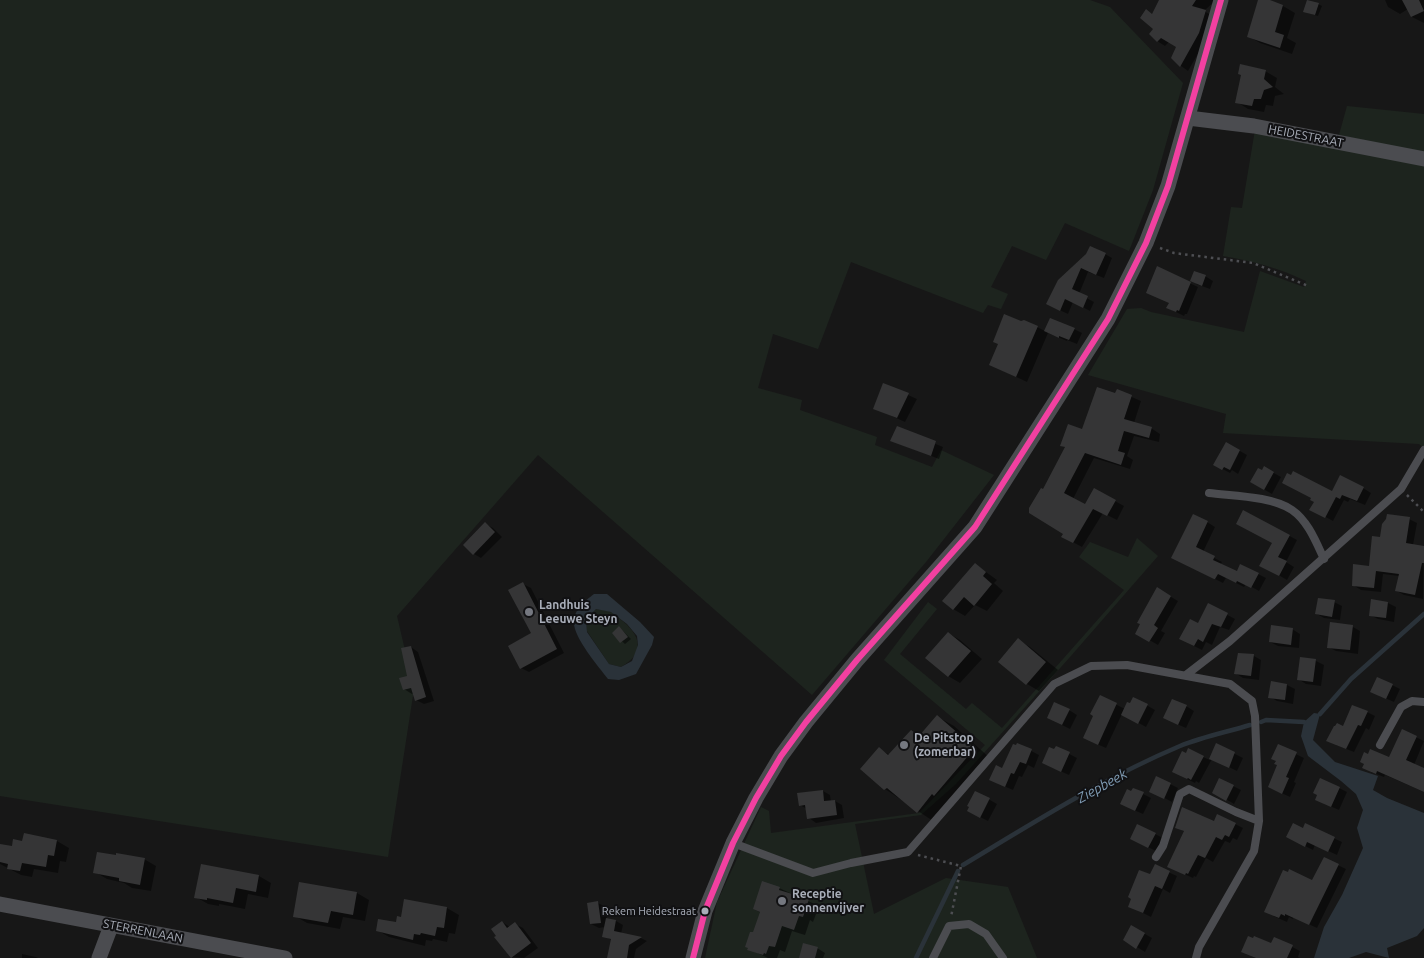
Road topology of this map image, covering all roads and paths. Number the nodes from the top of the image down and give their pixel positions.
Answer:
1 (1221, 0) edge
2 (1188, 118) junction
3 (1424, 159) edge
4 (1146, 243) junction
5 (1308, 286) dead end
6 (1424, 450) edge
7 (1401, 489) junction
8 (1209, 494) dead end
9 (1424, 512) edge
10 (1324, 559) junction
11 (1186, 675) junction
12 (1424, 702) edge
13 (1380, 745) dead end
14 (1260, 821) junction
15 (733, 843) junction
16 (908, 852) junction
17 (1156, 857) dead end
18 (0, 904) edge
19 (112, 926) junction
20 (949, 926) junction
21 (99, 958) edge
22 (285, 958) edge
23 (693, 958) edge
24 (933, 958) edge
25 (1003, 958) edge
26 (1196, 958) edge

1 - 2 street
2 - 3 street, HEIDESTRAAT
2 - 4 street
4 - 5 path
4 - 15 street
6 - 7 lane
7 - 9 path
7 - 10 lane
8 - 10 lane
10 - 11 lane
11 - 14 lane
11 - 16 lane
12 - 13 lane
14 - 17 lane
14 - 26 lane
15 - 16 lane
15 - 23 street
16 - 20 path
18 - 19 street, STERRENLAAN
19 - 21 street
19 - 22 street, STERRENLAAN
20 - 24 lane
20 - 25 lane

